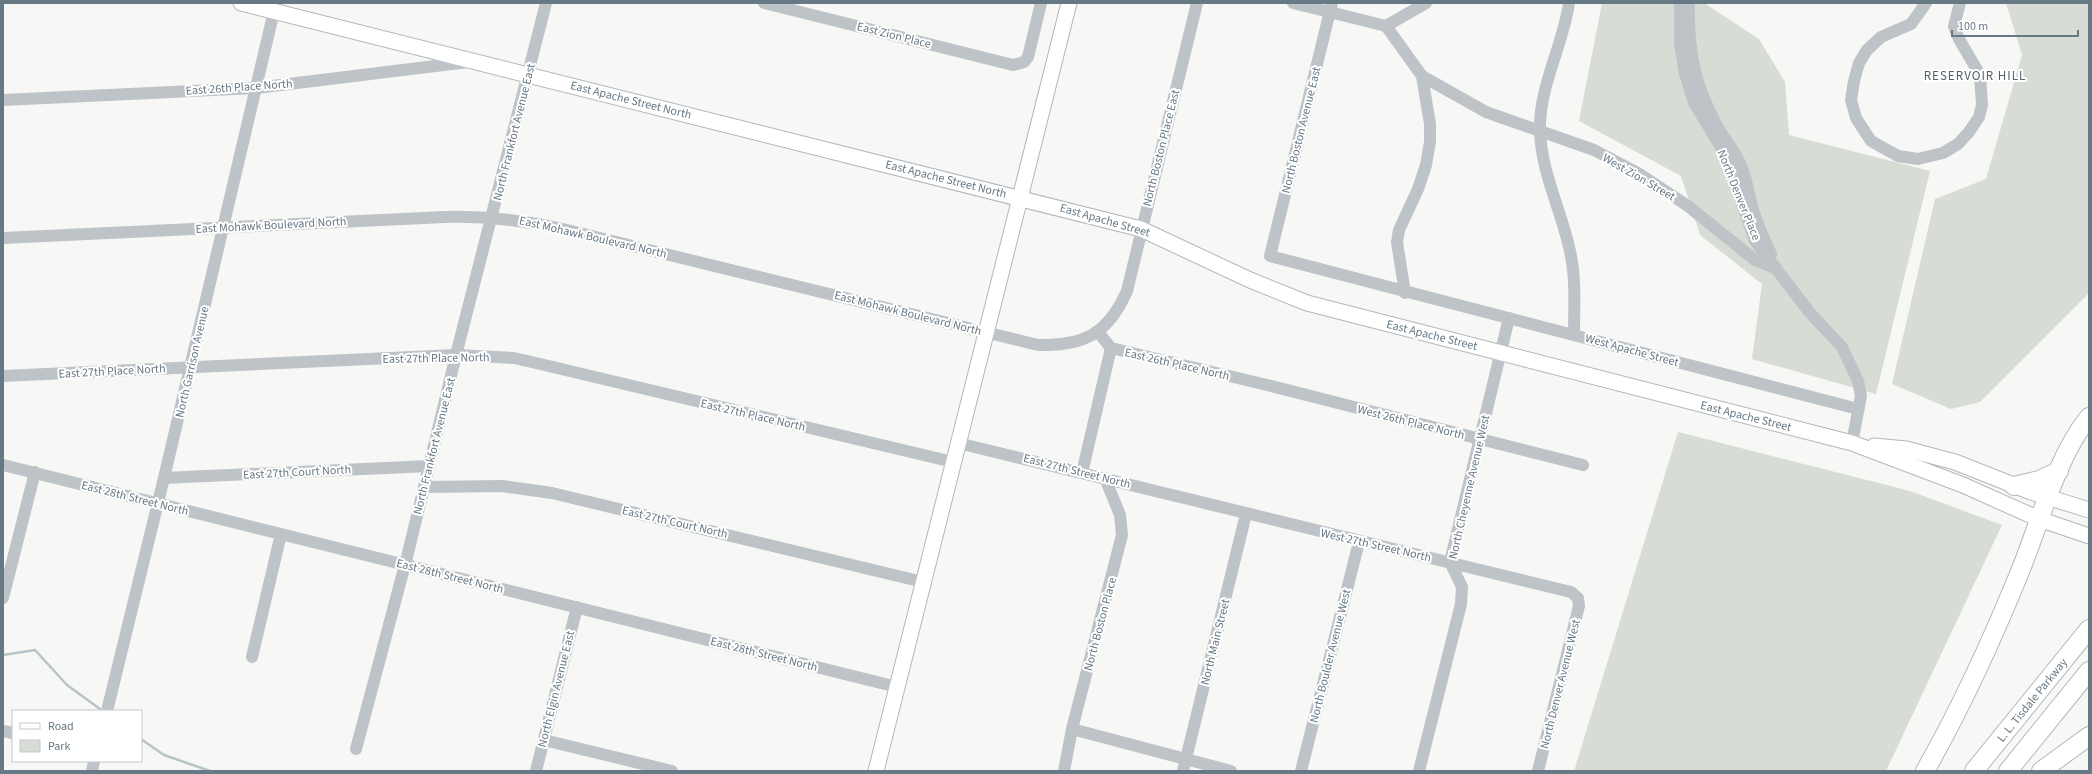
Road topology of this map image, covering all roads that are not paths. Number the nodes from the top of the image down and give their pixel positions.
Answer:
1 (240, 3) edge
2 (546, 3) edge
3 (764, 3) edge
4 (1041, 3) edge
5 (1069, 3) edge
6 (1197, 3) edge
7 (1293, 3) edge
8 (1426, 3) edge
9 (1569, 3) edge
10 (1680, 3) edge
11 (1689, 3) edge
12 (1926, 3) edge
13 (1960, 3) edge
14 (1331, 8) edge
15 (274, 11) junction
16 (1386, 26) junction
17 (473, 62) junction
18 (528, 75) junction
19 (1422, 76) junction
20 (256, 88) junction
21 (3, 100) edge
22 (1540, 131) junction
23 (1022, 198) junction
24 (492, 217) junction
25 (224, 227) junction
26 (1141, 229) junction
27 (3, 238) edge
28 (1778, 270) junction
29 (1405, 293) junction
30 (1509, 318) junction
31 (985, 332) junction
32 (1098, 332) junction
33 (1574, 335) junction
34 (1111, 348) junction
35 (1502, 353) junction
36 (456, 355) junction
37 (191, 367) junction
38 (3, 376) edge
39 (1264, 384) joint
40 (1858, 409) junction
41 (2089, 417) edge
42 (1480, 440) junction
43 (958, 442) junction
44 (1852, 443) junction
45 (953, 462) junction
46 (3, 465) edge
47 (1583, 465) dead end
48 (429, 466) junction
49 (2059, 471) junction
50 (35, 472) junction
51 (1082, 473) junction
52 (164, 478) junction
53 (1105, 478) junction
54 (2014, 486) junction
55 (425, 488) junction
56 (2048, 498) junction
57 (1195, 501) joint
58 (158, 504) junction
59 (2089, 510) edge
60 (1246, 514) junction
61 (2039, 519) junction
62 (281, 534) junction
63 (2089, 536) edge
64 (1359, 542) junction
65 (1450, 562) junction
66 (404, 565) junction
67 (923, 582) junction
68 (3, 598) edge
69 (1578, 598) joint
70 (576, 607) junction
71 (2089, 629) edge
72 (252, 657) dead end
73 (2089, 672) edge
74 (897, 687) junction
75 (107, 710) edge
76 (1072, 729) junction
77 (2089, 736) edge
78 (544, 740) junction
79 (356, 749) dead end
80 (1185, 766) edge
81 (536, 771) edge
82 (672, 771) edge
83 (876, 771) edge
84 (1064, 771) edge
85 (1231, 771) edge
86 (1301, 771) edge
87 (1419, 771) edge
88 (1538, 771) edge
89 (1925, 771) edge
90 (1974, 771) edge
91 (2008, 771) edge
92 (2041, 771) edge

1 - 15 main road, East Apache Street North
2 - 18 street, North Frankfort Avenue East
3 - 4 street, East Zion Place
5 - 23 main road
6 - 26 street, North Boston Place East
7 - 14 street
8 - 16 street
9 - 22 street
10 - 28 street, North Denver Place
11 - 28 street, North Denver Place
12 - 13 street
14 - 16 street
14 - 29 street, North Boston Avenue East
15 - 17 main road, East Apache Street North
15 - 20 street, North Garrison Avenue
16 - 19 street
17 - 18 main road, East Apache Street North
17 - 20 street, East 26th Place North
18 - 23 main road, East Apache Street North
18 - 24 street, North Frankfort Avenue East
19 - 22 street, West Zion Street
19 - 29 street
20 - 21 street, East 26th Place North
20 - 25 street, North Garrison Avenue
22 - 28 street, West Zion Street
22 - 33 street
23 - 26 main road, East Apache Street
23 - 31 main road
24 - 25 street, East Mohawk Boulevard North
24 - 31 street, East Mohawk Boulevard North
24 - 36 street, North Frankfort Avenue East
25 - 27 street, East Mohawk Boulevard North
25 - 37 street, North Garrison Avenue
26 - 32 street, North Boston Place East
26 - 35 main road, East Apache Street
28 - 40 street, North Denver Place
29 - 30 street, West Apache Street
30 - 33 street, West Apache Street
30 - 35 street, North Cheyenne Avenue West
31 - 32 street, East Mohawk Boulevard North
31 - 43 main road
32 - 34 street, East 26th Place North
33 - 40 street, West Apache Street
34 - 39 street, East 26th Place North
34 - 51 street
35 - 42 street, North Cheyenne Avenue West
35 - 44 main road, East Apache Street
36 - 37 street, East 27th Place North
36 - 45 street, East 27th Place North
36 - 48 street, North Frankfort Avenue East
37 - 38 street, East 27th Place North
37 - 52 street, North Garrison Avenue
39 - 42 street, West 26th Place North
40 - 44 street, North Denver Place
41 - 49 highway
42 - 47 street, West 26th Place North
42 - 65 street, North Cheyenne Avenue West
43 - 45 main road
43 - 51 street, East 27th Street North
44 - 54 main road, East Apache Street
44 - 61 main road, East Apache Street
45 - 67 main road
46 - 50 street, East 28th Street North
48 - 52 street, East 27th Court North
48 - 55 street, North Frankfort Avenue East
49 - 54 highway
49 - 56 highway
50 - 58 street, East 28th Street North
50 - 68 street
51 - 53 street, East 27th Street North
52 - 58 street, North Garrison Avenue
53 - 57 street, East 27th Street North
53 - 76 street, North Boston Place
54 - 56 main road, East Apache Street
55 - 66 street, North Frankfort Avenue East
55 - 67 street, East 27th Court North
56 - 59 main road, East Apache Street
56 - 61 highway
57 - 60 street, West 27th Street North
58 - 62 street, East 28th Street North
58 - 75 street, North Garrison Avenue
60 - 64 street, West 27th Street North
60 - 80 street, North Main Street
61 - 63 main road, East Apache Street
61 - 89 highway
62 - 66 street, East 28th Street North
62 - 72 street
64 - 65 street, West 27th Street North
64 - 86 street, North Boulder Avenue West
65 - 69 street, West 27th Street North
65 - 87 street, North Cheyenne Avenue West
66 - 70 street, East 28th Street North
66 - 79 street, North Frankfort Avenue East
67 - 74 main road
69 - 88 street, North Denver Avenue West
70 - 74 street, East 28th Street North
70 - 78 street, North Elgin Avenue East
71 - 90 highway, L. L. Tisdale Parkway
73 - 91 highway
74 - 83 main road
76 - 80 street
76 - 84 street, North Boston Place
77 - 92 highway
78 - 81 street, North Elgin Avenue East
78 - 82 street
80 - 85 street

